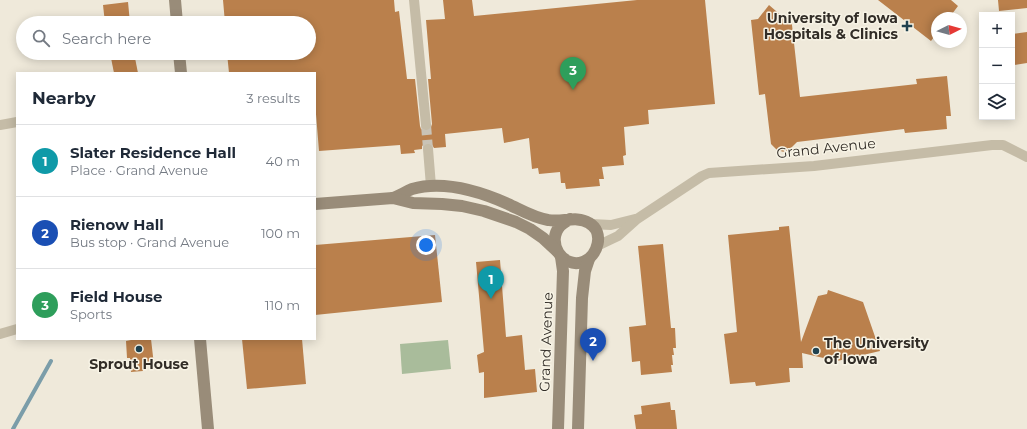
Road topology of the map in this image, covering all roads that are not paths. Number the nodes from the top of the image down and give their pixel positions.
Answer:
1 (174, 0) edge
2 (414, 0) edge
3 (176, 16) edge
4 (180, 60) edge
5 (181, 72) edge
6 (16, 122) edge
7 (0, 125) edge
8 (426, 125) tunnel mouth
9 (428, 149) tunnel mouth
10 (1027, 157) edge
11 (431, 186) junction
12 (393, 198) junction
13 (316, 204) edge
14 (570, 219) junction
15 (637, 219) junction
16 (591, 224) junction
17 (598, 246) junction
18 (559, 254) junction
19 (589, 259) junction
20 (16, 330) edge
21 (0, 334) edge
22 (200, 340) edge
23 (208, 429) edge
24 (558, 429) edge
25 (578, 429) edge

1 - 3 main road
2 - 8 street
4 - 5 main road
6 - 7 street
9 - 11 street
10 - 15 street, Grand Avenue
11 - 12 main road
11 - 14 main road
12 - 13 main road
12 - 18 main road
14 - 16 main road
14 - 18 main road
15 - 16 street, Grand Avenue
15 - 17 street, Grand Avenue
16 - 17 main road
17 - 19 main road
18 - 19 main road
18 - 24 main road, Grand Avenue
19 - 25 main road
20 - 21 street
22 - 23 main road

